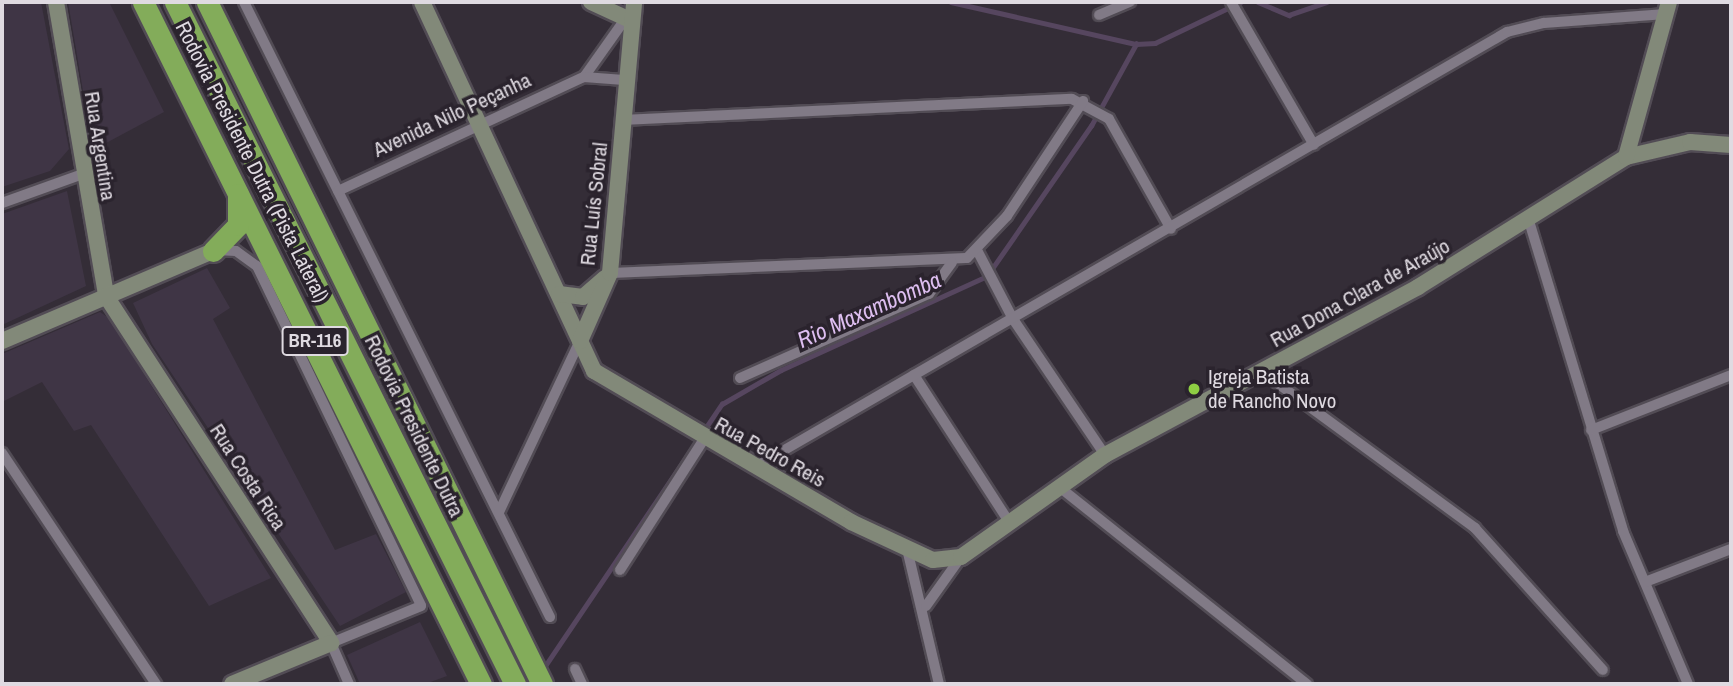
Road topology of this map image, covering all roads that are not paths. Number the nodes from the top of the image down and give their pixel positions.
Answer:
1 (57, 2) edge
2 (175, 2) edge
3 (244, 2) edge
4 (422, 2) edge
5 (591, 2) edge
6 (634, 2) edge
7 (1130, 2) edge
8 (1231, 2) edge
9 (143, 3) edge
10 (208, 5) edge
11 (1667, 8) edge
12 (1099, 15) dead end
13 (628, 19) junction
14 (584, 77) junction
15 (624, 80) junction
16 (1085, 103) junction
17 (622, 120) junction
18 (481, 125) junction
19 (1314, 145) junction
20 (1731, 145) edge
21 (1626, 157) junction
22 (83, 174) junction
23 (232, 175) junction
24 (338, 191) junction
25 (2, 203) edge
26 (1529, 221) junction
27 (1171, 229) junction
28 (213, 251) junction
29 (978, 252) junction
30 (952, 262) junction
31 (610, 273) junction
32 (559, 294) junction
33 (106, 296) junction
34 (1013, 319) junction
35 (2, 341) edge
36 (580, 341) junction
37 (1262, 372) junction
38 (914, 375) junction
39 (1731, 375) edge
40 (740, 378) dead end
41 (1591, 430) junction
42 (703, 439) junction
43 (2, 453) edge
44 (1105, 455) junction
45 (755, 467) junction
46 (1058, 486) junction
47 (499, 512) junction
48 (1009, 522) junction
49 (1731, 549) edge
50 (908, 553) junction
51 (961, 557) junction
52 (620, 570) dead end
53 (1645, 582) junction
54 (926, 606) junction
55 (550, 617) dead end
56 (331, 643) junction
57 (575, 669) dead end
58 (1603, 670) dead end
59 (511, 677) edge
60 (156, 684) edge
61 (232, 684) edge
62 (349, 684) edge
63 (481, 684) edge
64 (542, 684) edge
65 (582, 684) edge
66 (939, 684) edge
67 (1307, 684) edge
68 (1688, 684) edge

1 - 22 main road, Rua Argentina
2 - 59 highway, Rodovia Presidente Dutra / BR-116
3 - 24 street
4 - 18 main road, Rua Pedro Reis
5 - 13 main road
6 - 13 main road, Rua Luís Sobral
7 - 12 street
8 - 19 street
9 - 23 highway, Rodovia Presidente Dutra (Pista Lateral) / BR-116
10 - 64 highway, Rodovia Presidente Dutra / BR-116
11 - 19 street
11 - 21 main road
13 - 14 street, Avenida Nilo Peçanha
13 - 15 main road, Rua Luís Sobral
14 - 15 street, Avenida Nilo Peçanha
14 - 18 street, Avenida Nilo Peçanha
15 - 17 main road, Rua Luís Sobral
16 - 17 street
16 - 27 street
16 - 29 street
17 - 31 main road, Rua Luís Sobral
18 - 24 street, Avenida Nilo Peçanha
18 - 32 main road, Rua Pedro Reis
19 - 27 street
20 - 21 main road, Rua Dona Clara de Araújo
21 - 26 main road, Rua Dona Clara de Araújo
22 - 25 street
22 - 33 main road, Rua Argentina
23 - 28 highway
23 - 63 highway, Rodovia Presidente Dutra (Pista Lateral) / BR-116
24 - 47 street
26 - 37 main road, Rua Dona Clara de Araújo
26 - 41 street
27 - 34 street
28 - 33 main road
28 - 56 street
29 - 30 street
29 - 34 street
30 - 31 street
30 - 40 street
31 - 32 main road
31 - 36 main road, Rua Luís Sobral
32 - 36 main road, Rua Pedro Reis
33 - 35 main road
33 - 56 main road, Rua Costa Rica
34 - 38 street
34 - 44 street
36 - 42 main road, Rua Pedro Reis
36 - 47 street, Rua Luís Sobral
37 - 44 main road, Rua Dona Clara de Araújo
37 - 58 street
38 - 45 street
38 - 48 street
39 - 41 street
41 - 53 street
42 - 45 main road, Rua Pedro Reis
42 - 52 street
43 - 60 street
44 - 46 main road, Rua Dona Clara de Araújo
45 - 50 main road, Rua Pedro Reis
46 - 48 main road, Rua Dona Clara de Araújo
46 - 67 street
47 - 55 street
48 - 51 main road, Rua Dona Clara de Araújo
49 - 53 street
50 - 51 main road
50 - 54 street
51 - 54 street
53 - 68 street
54 - 66 street
56 - 61 main road
56 - 62 street, Rua Costa Rica
57 - 65 street

